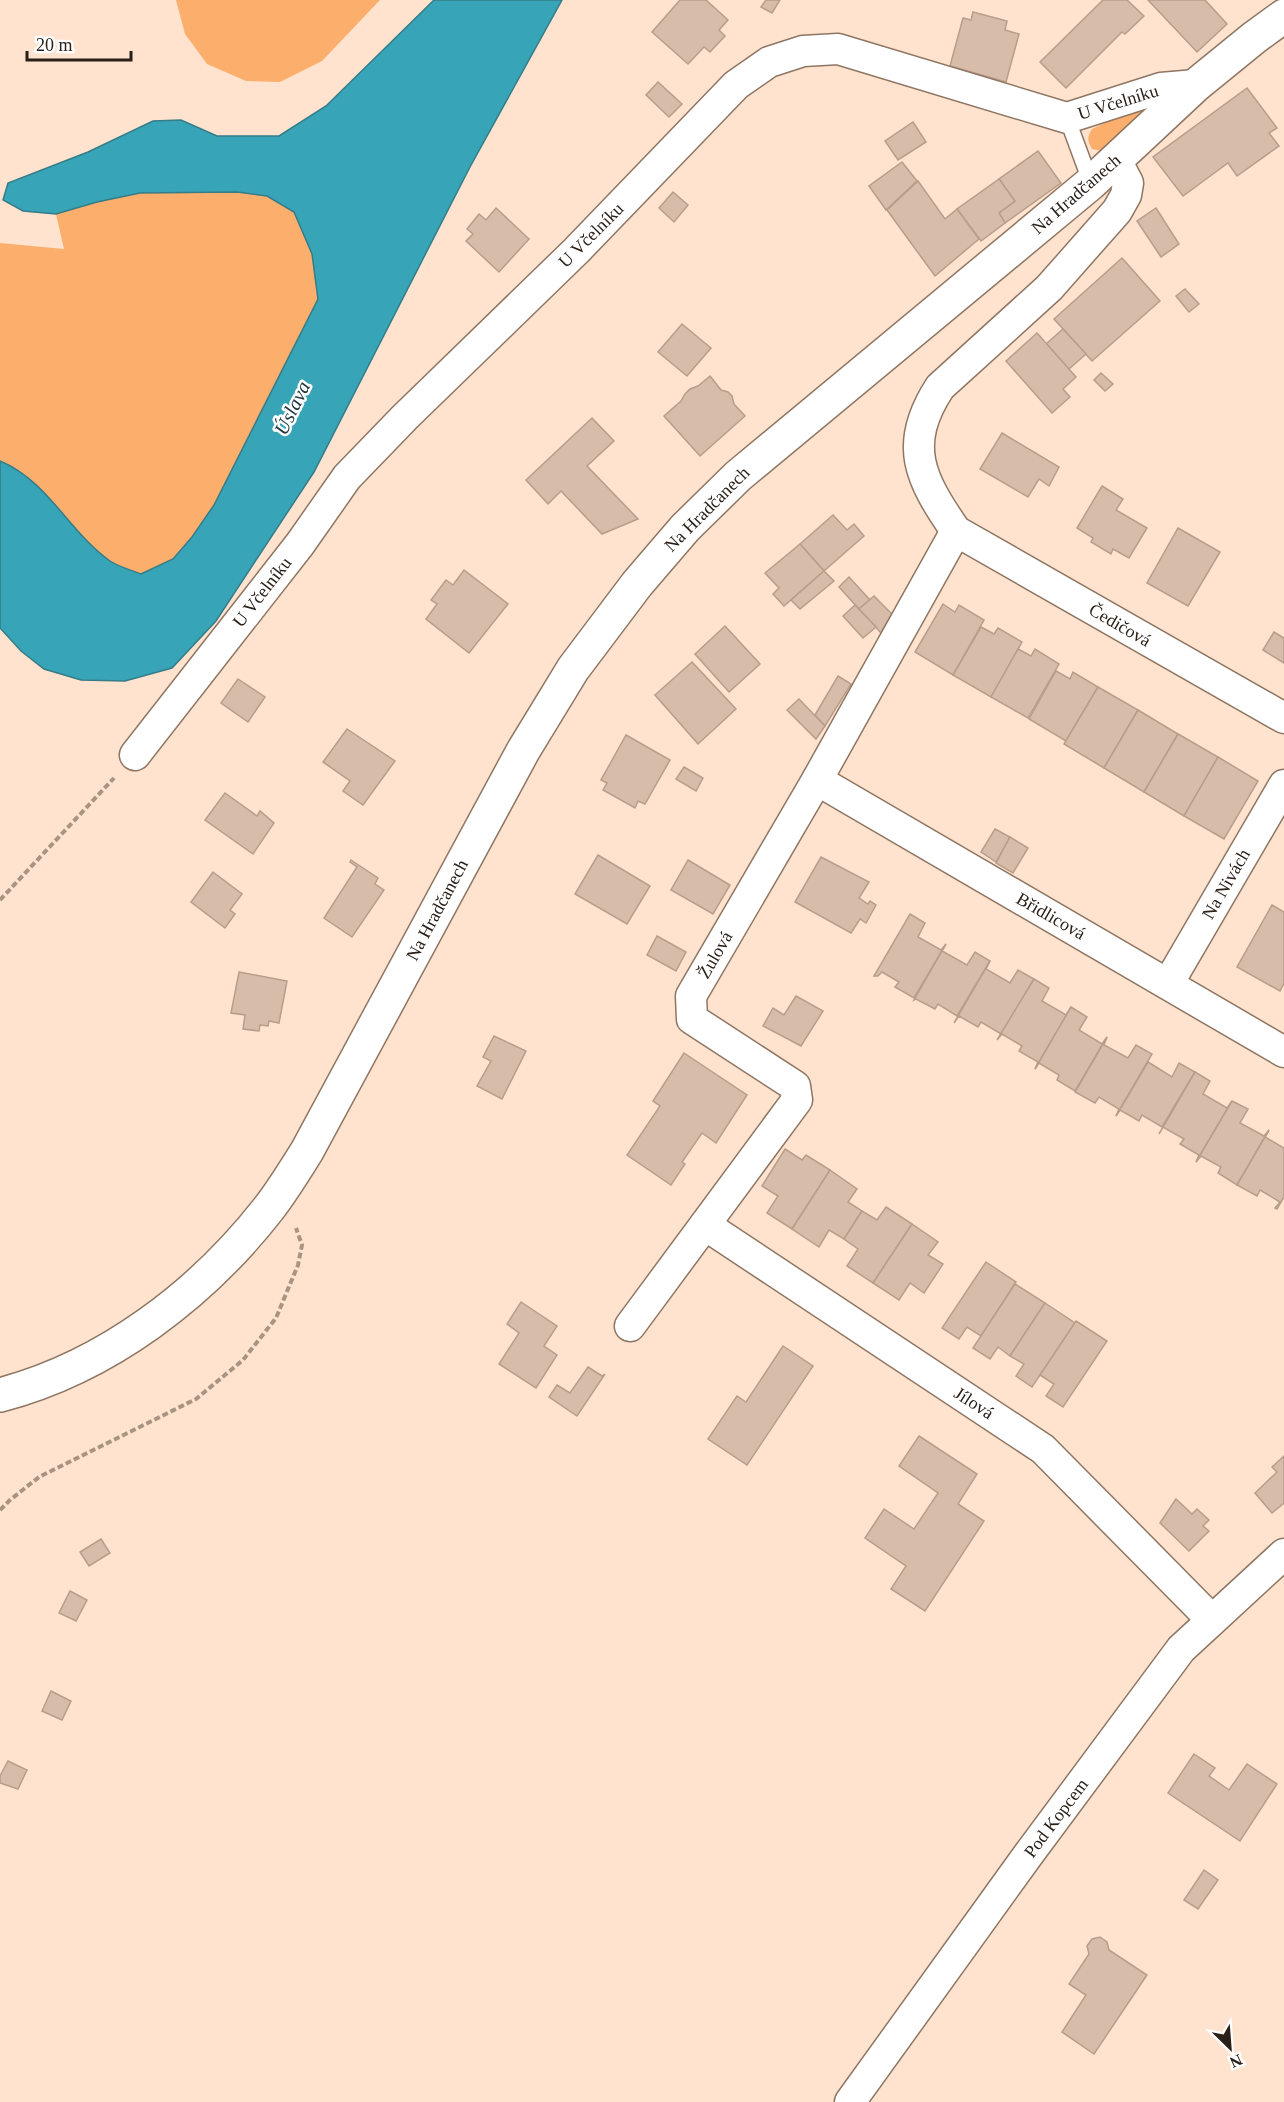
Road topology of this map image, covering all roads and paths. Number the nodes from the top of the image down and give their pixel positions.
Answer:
1 (1284, 16) edge
2 (1196, 86) junction
3 (1067, 118) junction
4 (1116, 160) junction
5 (1091, 183) junction
6 (956, 531) junction
7 (1284, 718) edge
8 (135, 755) joint
9 (817, 780) junction
10 (1284, 784) edge
11 (0, 900) edge
12 (1168, 984) junction
13 (1284, 1052) edge
14 (270, 1208) junction
15 (705, 1225) junction
16 (630, 1326) dead end
17 (0, 1395) edge
18 (0, 1510) edge
19 (1284, 1554) edge
20 (1212, 1620) junction
21 (850, 2102) edge

1 - 2 street, Na Hradčanech
2 - 3 street, U Včelníku
2 - 4 street, Na Hradčanech
3 - 5 lane
3 - 8 street, U Včelníku
4 - 5 street, Na Hradčanech
4 - 6 street
5 - 14 street, Na Hradčanech
6 - 7 street, Čedičová
6 - 9 street, Žulová
8 - 11 path
9 - 12 street, Břidlicová
9 - 15 street, Žulová
10 - 12 street, Na Nivách
12 - 13 street, Břidlicová
14 - 17 street, Na Hradčanech
14 - 18 path
15 - 16 street, Žulová
15 - 20 street, Jílová
19 - 20 street, Pod Kopcem
20 - 21 street, Pod Kopcem

